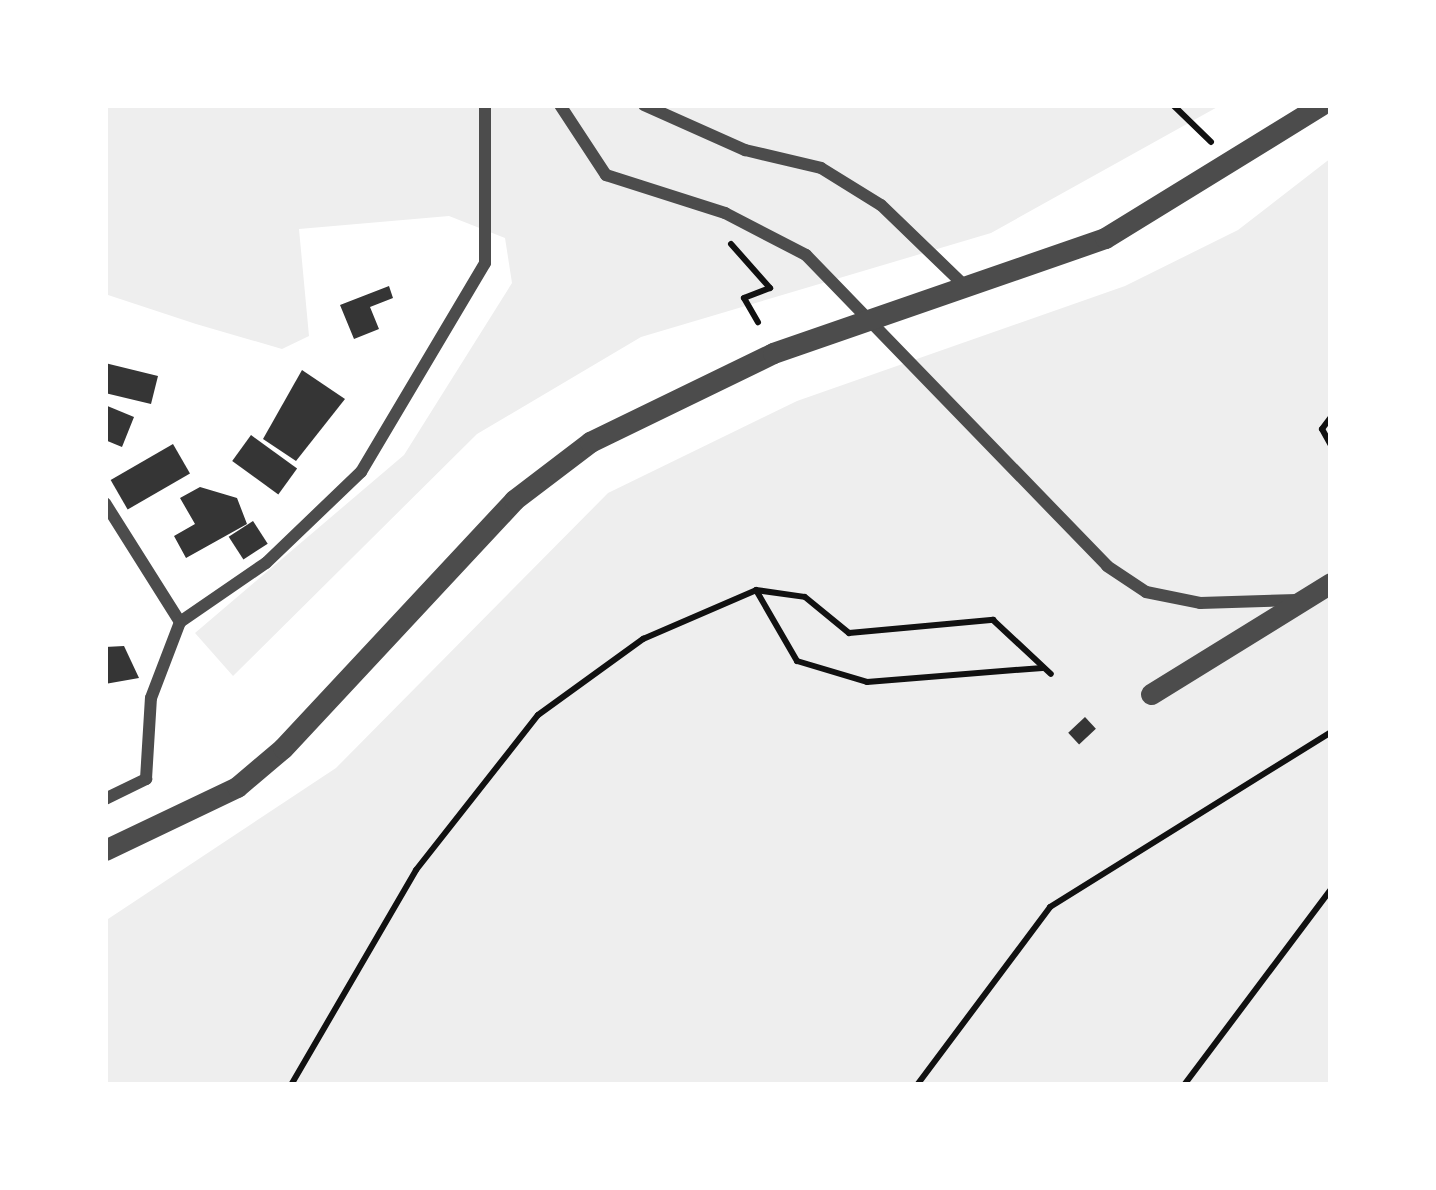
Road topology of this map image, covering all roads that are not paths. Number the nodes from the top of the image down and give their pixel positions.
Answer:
1 (485, 105) edge
2 (560, 105) edge
3 (644, 105) edge
4 (1321, 105) edge
5 (967, 286) junction
6 (105, 503) edge
7 (1331, 584) edge
8 (1305, 600) junction
9 (180, 622) junction
10 (1151, 694) dead end
11 (105, 799) edge
12 (105, 850) edge

1 - 9 street
2 - 8 street
3 - 5 street
4 - 5 street
5 - 12 street
6 - 9 street
7 - 8 street
8 - 10 street
9 - 11 street

